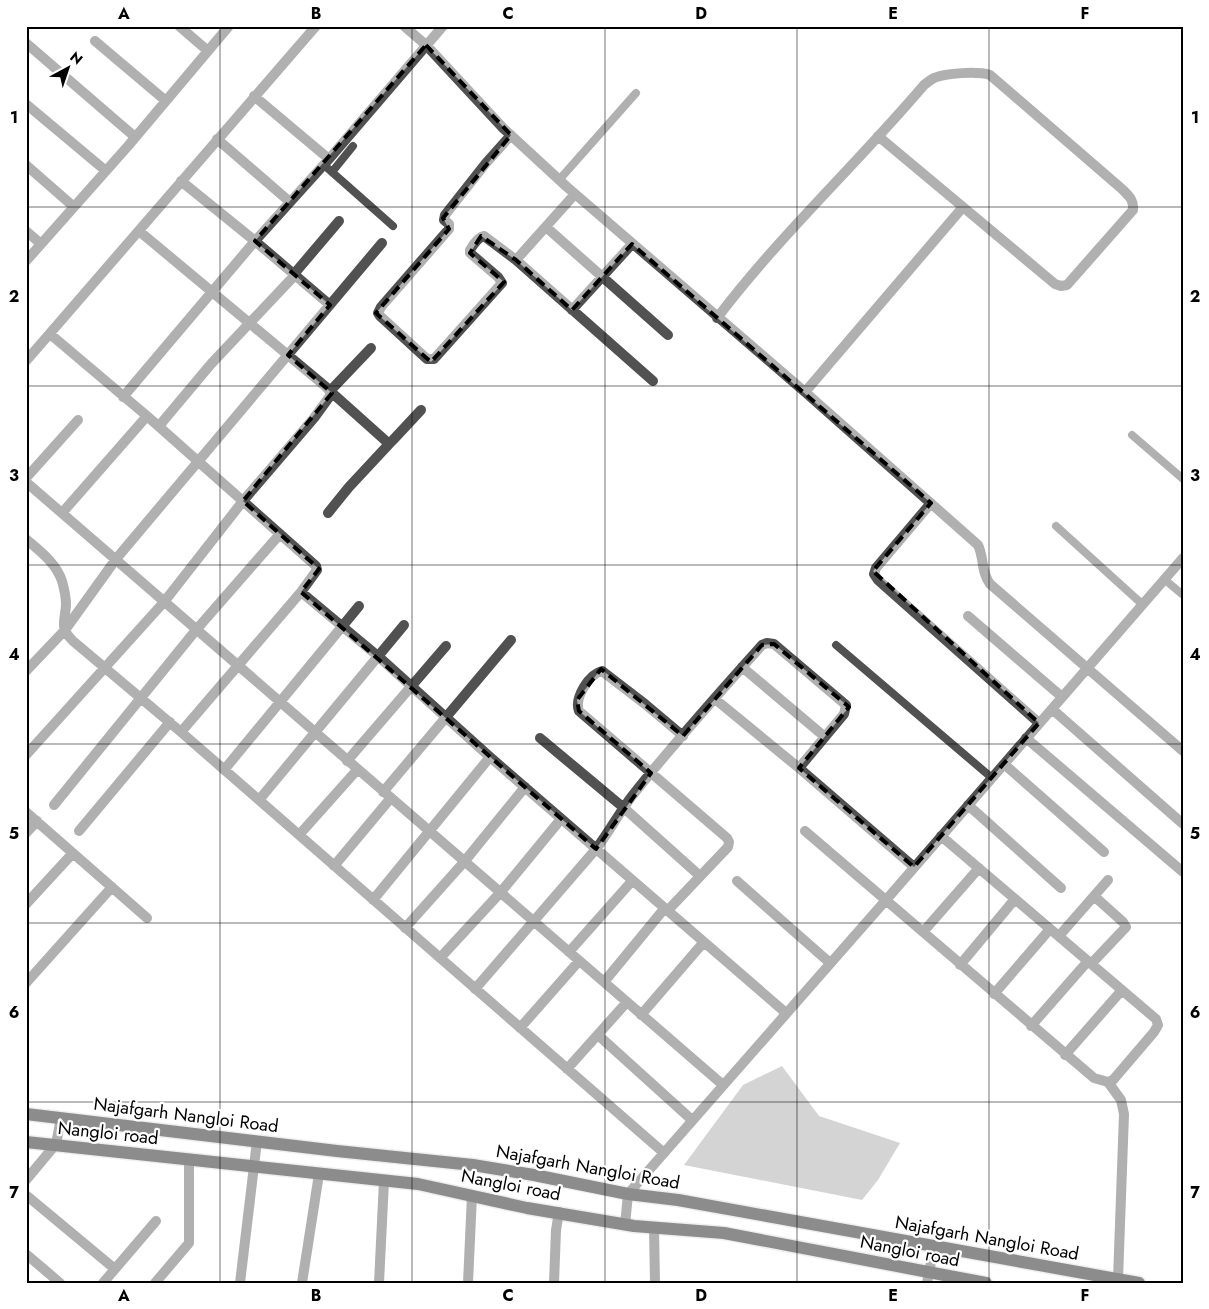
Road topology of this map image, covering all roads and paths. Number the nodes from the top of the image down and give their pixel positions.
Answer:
1 (179, 26) edge
2 (229, 26) edge
3 (316, 26) edge
4 (404, 26) edge
5 (443, 26) edge
6 (95, 41) dead end
7 (26, 44) edge
8 (426, 44) junction
9 (208, 51) junction
10 (636, 93) dead end
11 (254, 96) junction
12 (166, 101) junction
13 (26, 104) edge
14 (511, 136) junction
15 (878, 136) junction
16 (135, 137) junction
17 (217, 139) junction
18 (353, 146) dead end
19 (26, 165) edge
20 (329, 165) junction
21 (106, 171) junction
22 (559, 180) junction
23 (181, 181) junction
24 (575, 194) junction
25 (290, 202) junction
26 (74, 207) junction
27 (963, 207) junction
28 (340, 221) dead end
29 (393, 226) dead end
30 (546, 227) junction
31 (26, 231) edge
32 (139, 231) junction
33 (255, 241) junction
34 (382, 243) dead end
35 (41, 244) junction
36 (632, 244) junction
37 (516, 260) junction
38 (26, 261) edge
39 (294, 275) junction
40 (602, 277) junction
41 (211, 293) junction
42 (330, 305) junction
43 (572, 310) junction
44 (717, 318) junction
45 (249, 324) junction
46 (50, 334) junction
47 (668, 335) dead end
48 (371, 348) dead end
49 (288, 356) junction
50 (26, 361) edge
51 (653, 381) dead end
52 (330, 391) junction
53 (805, 392) junction
54 (123, 397) junction
55 (421, 410) dead end
56 (147, 416) junction
57 (78, 420) dead end
58 (158, 426) junction
59 (1132, 435) dead end
60 (390, 442) junction
61 (198, 460) junction
62 (1183, 479) edge
63 (26, 480) edge
64 (244, 501) junction
65 (931, 503) junction
66 (62, 513) junction
67 (328, 513) dead end
68 (1056, 526) dead end
69 (280, 534) junction
70 (26, 539) edge
71 (1183, 558) edge
72 (116, 559) junction
73 (1164, 578) junction
74 (301, 592) junction
75 (1183, 595) edge
76 (164, 602) junction
77 (1142, 604) junction
78 (359, 606) dead end
79 (968, 616) dead end
80 (404, 625) dead end
81 (343, 627) junction
82 (65, 630) junction
83 (196, 630) junction
84 (511, 640) dead end
85 (836, 645) dead end
86 (446, 646) dead end
87 (379, 656) junction
88 (238, 666) junction
89 (742, 667) junction
90 (104, 668) junction
91 (1087, 668) junction
92 (26, 671) edge
93 (412, 686) junction
94 (1062, 697) junction
95 (140, 699) junction
96 (715, 699) junction
97 (280, 702) junction
98 (1052, 709) junction
99 (447, 717) junction
100 (170, 722) junction
101 (1040, 723) junction
102 (181, 732) junction
103 (315, 733) junction
104 (683, 736) junction
105 (825, 737) junction
106 (540, 738) dead end
107 (1026, 738) junction
108 (1183, 751) edge
109 (26, 756) edge
110 (490, 757) junction
111 (347, 761) junction
112 (1004, 764) junction
113 (799, 768) junction
114 (224, 770) junction
115 (357, 770) junction
116 (651, 773) junction
117 (992, 778) junction
118 (525, 787) junction
119 (387, 796) junction
120 (259, 800) junction
121 (54, 805) dead end
122 (968, 805) junction
123 (624, 808) junction
124 (26, 812) edge
125 (561, 819) junction
126 (37, 821) junction
127 (1183, 824) edge
128 (79, 831) dead end
129 (428, 831) junction
130 (805, 831) dead end
131 (26, 833) edge
132 (299, 835) junction
133 (941, 836) junction
134 (596, 849) junction
135 (1104, 852) dead end
136 (73, 853) junction
137 (464, 862) junction
138 (334, 866) junction
139 (914, 867) junction
140 (979, 868) junction
141 (1183, 872) edge
142 (700, 876) junction
143 (1108, 880) dead end
144 (632, 881) junction
145 (737, 882) dead end
146 (112, 887) junction
147 (1061, 888) dead end
148 (500, 893) junction
149 (1094, 896) junction
150 (1015, 899) junction
151 (373, 900) junction
152 (886, 900) junction
153 (26, 904) edge
154 (668, 908) junction
155 (147, 918) dead end
156 (534, 922) junction
157 (405, 928) junction
158 (1050, 929) junction
159 (923, 932) junction
160 (1059, 936) junction
161 (703, 943) junction
162 (569, 952) junction
163 (440, 958) junction
164 (579, 961) junction
165 (830, 963) junction
166 (1090, 963) junction
167 (960, 965) junction
168 (604, 982) junction
169 (26, 983) edge
170 (475, 989) junction
171 (1122, 990) junction
172 (994, 994) junction
173 (627, 1002) junction
174 (786, 1013) junction
175 (642, 1015) junction
176 (1032, 1026) junction
177 (520, 1028) junction
178 (598, 1035) junction
179 (1066, 1055) junction
180 (567, 1069) junction
181 (1108, 1082) junction
182 (723, 1085) junction
183 (26, 1114) edge
184 (61, 1118) junction
185 (692, 1120) junction
186 (257, 1141) junction
187 (26, 1142) edge
188 (56, 1144) junction
189 (664, 1153) junction
190 (188, 1159) junction
191 (255, 1167) junction
192 (319, 1174) junction
193 (26, 1180) edge
194 (384, 1181) junction
195 (628, 1194) junction
196 (26, 1195) edge
197 (472, 1195) junction
198 (559, 1212) junction
199 (156, 1221) dead end
200 (624, 1225) junction
201 (654, 1228) junction
202 (934, 1247) junction
203 (26, 1254) edge
204 (115, 1269) junction
205 (928, 1278) edge
206 (1118, 1279) junction
207 (60, 1283) edge
208 (103, 1283) edge
209 (155, 1283) edge
210 (240, 1283) edge
211 (302, 1283) edge
212 (379, 1283) edge
213 (468, 1283) edge
214 (554, 1283) edge
215 (655, 1283) edge
216 (986, 1283) edge
217 (1139, 1283) edge

1 - 9 street
2 - 9 street
3 - 11 street
4 - 8 street
5 - 8 street
6 - 12 street
7 - 16 street
8 - 14 street
8 - 20 street
9 - 12 street
10 - 22 lane
11 - 17 street
11 - 20 street
12 - 16 street
13 - 21 street
14 - 22 street
14 - 37 street
15 - 27 street
15 - 27 street
15 - 44 street
16 - 21 street
17 - 23 street
17 - 25 street
18 - 20 lane
19 - 26 street
20 - 25 street
20 - 29 lane
21 - 26 street
22 - 24 street
23 - 32 street
23 - 33 street
24 - 30 street
24 - 36 street
25 - 33 street
26 - 35 street
27 - 53 street
28 - 39 street
30 - 37 street
30 - 40 street
31 - 35 street
32 - 41 street
32 - 46 street
33 - 39 street
33 - 41 street
34 - 42 street
35 - 38 street
36 - 40 street
36 - 44 street
37 - 43 street
39 - 42 street
39 - 45 street
40 - 43 street
40 - 47 street
41 - 45 street
41 - 54 street
42 - 49 street
43 - 51 street
44 - 53 street
45 - 49 street
45 - 58 street
46 - 50 street
46 - 54 street
48 - 52 street
49 - 52 street
49 - 61 street
52 - 60 street
52 - 64 street
53 - 65 street
54 - 56 street
55 - 60 street
56 - 58 street
56 - 66 street
57 - 63 street
58 - 61 street
59 - 62 lane
60 - 67 street
61 - 64 street
61 - 72 street
63 - 66 street
64 - 69 street
64 - 76 street
65 - 91 street
65 - 101 street
66 - 72 street
68 - 77 lane
69 - 74 street
69 - 83 street
70 - 82 street
71 - 73 street
72 - 76 street
72 - 82 street
73 - 75 lane
73 - 77 street
74 - 81 street
74 - 88 street
76 - 83 street
76 - 90 street
77 - 91 street
78 - 81 street
79 - 94 street
80 - 87 street
81 - 87 street
81 - 97 street
82 - 90 street
82 - 92 street
83 - 88 street
83 - 95 street
84 - 99 street
85 - 117 lane
86 - 93 street
87 - 93 street
87 - 103 street
88 - 97 street
88 - 102 street
89 - 96 street
89 - 105 street
89 - 105 street
90 - 95 street
90 - 109 street
91 - 94 street
91 - 108 street
93 - 99 street
93 - 111 street
94 - 98 street
95 - 100 street
95 - 121 street
96 - 104 street
96 - 113 street
97 - 103 street
97 - 114 street
98 - 101 street
98 - 127 street
99 - 110 street
99 - 119 street
100 - 102 street
100 - 128 street
101 - 107 street
102 - 114 street
103 - 111 street
103 - 120 street
104 - 116 street
104 - 116 street
105 - 113 street
106 - 123 street
107 - 112 street
107 - 141 street
110 - 118 street
110 - 129 street
111 - 115 street
112 - 117 street
112 - 135 street
113 - 139 street
114 - 120 street
115 - 119 street
115 - 132 street
116 - 123 street
116 - 142 street
117 - 122 street
118 - 125 street
118 - 137 street
119 - 129 street
119 - 138 street
120 - 132 street
122 - 133 street
122 - 147 street
123 - 134 street
123 - 142 street
124 - 126 street
125 - 134 street
125 - 148 street
126 - 131 street
126 - 136 street
129 - 137 street
129 - 151 street
130 - 152 street
132 - 138 street
133 - 139 street
133 - 140 street
134 - 144 street
134 - 156 street
136 - 146 street
136 - 153 street
137 - 148 street
137 - 157 street
138 - 151 street
139 - 152 street
140 - 150 street
140 - 159 street
142 - 154 street
143 - 149 street
144 - 154 street
144 - 162 street
145 - 165 street
146 - 155 street
146 - 169 street
148 - 156 street
148 - 163 street
149 - 160 street
149 - 166 street
150 - 158 street
150 - 167 street
151 - 157 street
152 - 159 street
152 - 165 street
154 - 161 street
154 - 168 street
156 - 162 street
156 - 170 street
157 - 163 street
158 - 160 street
158 - 172 street
159 - 167 street
160 - 166 street
161 - 174 street
161 - 175 street
162 - 164 street
163 - 170 street
164 - 168 street
164 - 177 street
165 - 174 street
166 - 171 street
166 - 176 street
167 - 172 street
168 - 173 street
170 - 177 street
171 - 179 street
171 - 181 street
172 - 176 street
173 - 175 street
173 - 178 street
174 - 182 street
175 - 182 street
176 - 179 street
177 - 180 street
178 - 180 street
178 - 185 street
179 - 181 street
180 - 189 street
181 - 206 street
182 - 185 street
183 - 184 main road, Najafgarh Nangloi Road
184 - 186 main road, Najafgarh Nangloi Road
184 - 188 street
185 - 189 street
186 - 191 street
186 - 195 main road, Najafgarh Nangloi Road
187 - 188 main road, Nangloi road
188 - 190 main road, Nangloi road
188 - 193 street
189 - 195 street
190 - 191 main road, Nangloi road
190 - 209 street
191 - 192 main road, Nangloi road
191 - 210 street
192 - 194 main road, Nangloi road
192 - 211 street
194 - 197 main road, Nangloi road
194 - 212 street
195 - 200 street
195 - 202 main road, Najafgarh Nangloi Road
196 - 204 street
197 - 198 main road, Nangloi road
197 - 213 street
198 - 200 main road, Nangloi road
198 - 214 street
199 - 204 street
200 - 201 main road, Nangloi road
201 - 205 main road, Nangloi road
201 - 215 street
202 - 205 street
202 - 206 main road, Najafgarh Nangloi Road
203 - 207 street
204 - 208 street
205 - 216 main road, Nangloi road
206 - 217 main road, Najafgarh Nangloi Road

